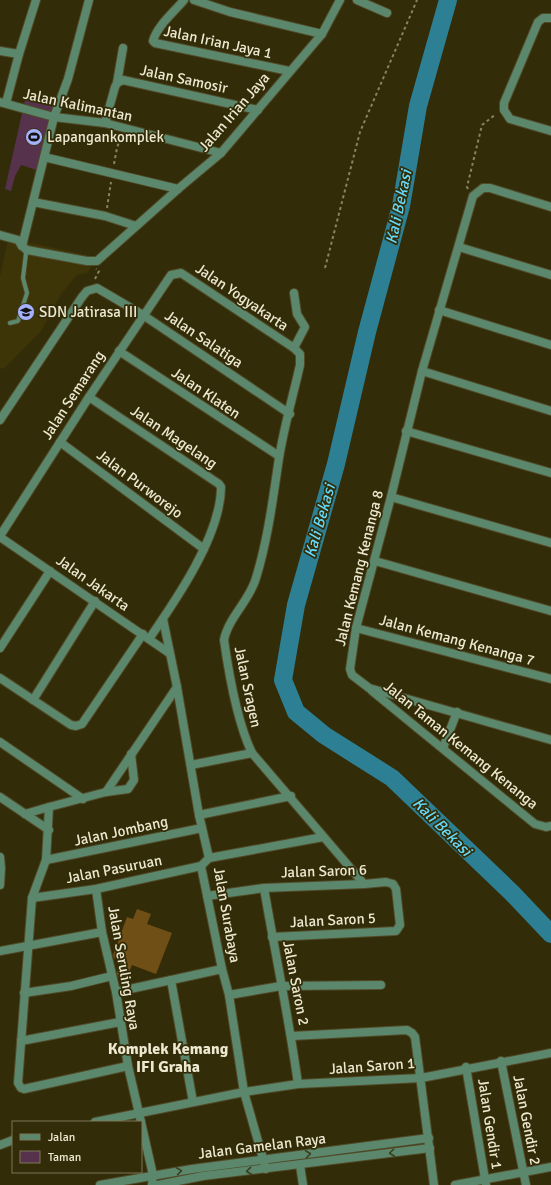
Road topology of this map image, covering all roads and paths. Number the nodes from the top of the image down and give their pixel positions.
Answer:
1 (26, 0) edge
2 (89, 0) edge
3 (184, 0) edge
4 (194, 0) edge
5 (340, 0) edge
6 (357, 0) edge
7 (417, 0) edge
8 (35, 1) edge
9 (387, 13) dead end
10 (550, 18) edge
11 (322, 34) junction
12 (123, 48) dead end
13 (0, 50) edge
14 (19, 54) junction
15 (289, 71) junction
16 (117, 83) junction
17 (3, 103) edge
18 (258, 110) junction
19 (504, 110) junction
20 (54, 117) junction
21 (105, 123) junction
22 (551, 131) edge
23 (221, 153) junction
24 (44, 158) junction
25 (178, 189) junction
26 (473, 196) junction
27 (33, 202) junction
28 (551, 207) edge
29 (136, 226) junction
30 (0, 235) edge
31 (22, 246) junction
32 (459, 247) junction
33 (95, 261) junction
34 (325, 268) dead end
35 (174, 273) joint
36 (551, 275) edge
37 (91, 289) junction
38 (294, 293) dead end
39 (439, 310) junction
40 (143, 315) junction
41 (10, 323) dead end
42 (551, 345) edge
43 (294, 348) junction
44 (119, 351) junction
45 (422, 371) junction
46 (89, 397) junction
47 (551, 411) edge
48 (290, 414) junction
49 (0, 420) edge
50 (406, 431) junction
51 (60, 442) junction
52 (280, 456) junction
53 (551, 473) edge
54 (392, 497) junction
55 (0, 537) edge
56 (551, 543) edge
57 (204, 550) junction
58 (375, 560) junction
59 (50, 570) junction
60 (95, 601) junction
61 (551, 611) edge
62 (163, 620) junction
63 (356, 628) junction
64 (146, 637) junction
65 (0, 648) edge
66 (169, 653) junction
67 (0, 678) edge
68 (551, 679) edge
69 (177, 687) junction
70 (369, 688) junction
71 (33, 700) junction
72 (457, 712) junction
73 (551, 740) edge
74 (0, 742) edge
75 (443, 748) junction
76 (252, 753) junction
77 (131, 754) junction
78 (191, 765) junction
79 (106, 792) junction
80 (291, 796) junction
81 (0, 797) edge
82 (83, 799) junction
83 (49, 808) junction
84 (25, 814) junction
85 (199, 815) junction
86 (551, 826) edge
87 (202, 828) junction
88 (49, 830) junction
89 (323, 837) junction
90 (0, 857) edge
91 (209, 858) junction
92 (46, 860) junction
93 (201, 866) junction
94 (364, 884) junction
95 (0, 885) edge
96 (264, 888) junction
97 (96, 889) junction
98 (207, 896) junction
99 (32, 898) junction
100 (396, 931) joint
101 (102, 932) junction
102 (272, 937) junction
103 (28, 946) junction
104 (0, 951) edge
105 (222, 969) junction
106 (112, 976) junction
107 (171, 980) junction
108 (381, 985) dead end
109 (281, 986) junction
110 (116, 992) junction
111 (24, 993) junction
112 (229, 995) junction
113 (120, 1022) junction
114 (292, 1036) junction
115 (20, 1041) junction
116 (551, 1053) edge
117 (501, 1061) junction
118 (128, 1066) junction
119 (466, 1068) junction
120 (420, 1078) junction
121 (298, 1084) junction
122 (244, 1092) junction
123 (193, 1102) junction
124 (139, 1113) junction
125 (101, 1121) edge
126 (141, 1121) edge
127 (142, 1126) edge
128 (429, 1138) junction
129 (12, 1140) edge
130 (0, 1145) edge
131 (430, 1148) junction
132 (289, 1156) junction
133 (265, 1159) junction
134 (300, 1165) junction
135 (290, 1166) junction
136 (551, 1167) edge
137 (266, 1169) junction
138 (524, 1173) junction
139 (153, 1175) junction
140 (485, 1182) edge
141 (100, 1185) edge
142 (152, 1185) edge
143 (158, 1185) edge
144 (303, 1185) edge
145 (434, 1185) edge
146 (455, 1185) edge
147 (526, 1185) edge

1 - 8 street
2 - 20 street
3 - 15 street, Jalan Irian Jaya 1
4 - 11 street
5 - 11 street, Jalan Irian Jaya
6 - 9 street
7 - 34 path
8 - 14 street
10 - 19 street
11 - 15 street, Jalan Irian Jaya
12 - 16 street
13 - 14 street
14 - 17 street
15 - 18 street, Jalan Irian Jaya
16 - 18 street, Jalan Samosir
16 - 21 street, Jalan Samosir
17 - 20 street, Jalan Kalimantan
18 - 23 street, Jalan Irian Jaya
19 - 22 street
19 - 26 path
20 - 21 street, Jalan Kalimantan
20 - 24 street
21 - 23 street, Jalan Kalimantan
23 - 25 street, Jalan Irian Jaya
24 - 25 street
24 - 27 street
25 - 29 street, Jalan Irian Jaya
26 - 28 street
26 - 32 street
27 - 29 street
27 - 31 street
29 - 33 street, Jalan Irian Jaya
30 - 31 street
31 - 33 street
31 - 41 lane
32 - 36 street
32 - 39 street
33 - 37 path
35 - 40 street, Jalan Semarang
35 - 43 street, Jalan Yogyakarta
37 - 40 street, Jalan Salatiga
37 - 49 street
38 - 43 street
39 - 42 street
39 - 45 street, Jalan Kemang Kenanga 8
40 - 44 street, Jalan Semarang
40 - 48 street, Jalan Salatiga
43 - 48 street, Jalan Sragen
44 - 46 street, Jalan Semarang
44 - 52 street, Jalan Klaten
45 - 47 street
45 - 50 street, Jalan Kemang Kenanga 8
46 - 51 street, Jalan Semarang
46 - 57 street, Jalan Magelang
48 - 52 street, Jalan Sragen
50 - 53 street
50 - 54 street, Jalan Kemang Kenanga 8
51 - 55 street, Jalan Semarang
51 - 57 street, Jalan Purworejo
52 - 76 street, Jalan Sragen
54 - 56 street
54 - 58 street, Jalan Kemang Kenanga 8
55 - 59 street, Jalan Jakarta
57 - 62 street, Jalan Magelang
58 - 61 street
58 - 63 street, Jalan Kemang Kenanga 8
59 - 60 street, Jalan Jakarta
59 - 65 street
60 - 64 street, Jalan Jakarta
60 - 71 street
62 - 64 street, Jalan Magelang
62 - 66 street, Jalan Surabaya
63 - 68 street, Jalan Kemang Kenanga 7
63 - 70 street, Jalan Kemang Kenanga 8
64 - 66 street, Jalan Jakarta
64 - 71 street, Jalan Magelang
66 - 69 street, Jalan Surabaya
67 - 71 street
69 - 77 street
69 - 78 street, Jalan Surabaya
70 - 72 street, Jalan Kemang Kenanga 8
70 - 75 street, Jalan Taman Kemang Kenanga
72 - 73 street, Jalan Kemang Kenanga 8
72 - 75 street
74 - 82 street
75 - 86 street, Jalan Taman Kemang Kenanga
76 - 78 street
76 - 80 street, Jalan Sragen
77 - 79 street
77 - 79 street
78 - 85 street, Jalan Surabaya
79 - 82 street
80 - 85 street
80 - 89 street, Jalan Sragen
81 - 84 street
82 - 83 street
83 - 84 street
83 - 88 street
84 - 88 street
85 - 87 street, Jalan Surabaya
87 - 91 street, Jalan Surabaya
87 - 92 street, Jalan Jombang
88 - 92 street
89 - 91 street
89 - 94 street, Jalan Sragen
90 - 95 street
91 - 93 street, Jalan Surabaya
92 - 99 street
93 - 97 street, Jalan Pasuruan
93 - 98 street, Jalan Surabaya
94 - 96 street, Jalan Saron 6
94 - 100 street, Jalan Saron 6
96 - 98 street, Jalan Saron 6
96 - 102 street, Jalan Saron 2
97 - 99 street, Jalan Pasuruan
97 - 101 street, Jalan Seruling Raya
98 - 105 street, Jalan Surabaya
99 - 103 street
100 - 102 street, Jalan Saron 5
101 - 103 street
101 - 106 street, Jalan Seruling Raya
102 - 109 street, Jalan Saron 2
103 - 104 street
103 - 111 street
105 - 107 street
105 - 112 street, Jalan Surabaya
106 - 110 street, Jalan Seruling Raya
106 - 111 street
107 - 110 street
107 - 123 street
108 - 109 street
109 - 112 street
109 - 114 street, Jalan Saron 2
110 - 113 street, Jalan Seruling Raya
111 - 115 street
112 - 122 street, Jalan Surabaya
113 - 115 street
113 - 118 street, Jalan Seruling Raya
114 - 120 street
114 - 121 street, Jalan Saron 2
115 - 118 street
116 - 117 street, Jalan Saron 1
117 - 119 street, Jalan Saron 1
117 - 138 street, Jalan Gendir 2
118 - 124 street, Jalan Seruling Raya
119 - 120 street, Jalan Saron 1
119 - 140 street, Jalan Gendir 1
120 - 121 street, Jalan Saron 1
120 - 128 street
121 - 122 street, Jalan Saron 1
122 - 123 street, Jalan Saron 1
122 - 133 street, Jalan Surabaya
123 - 124 street, Jalan Saron 1
124 - 125 street, Jalan Saron 1
124 - 126 street, Jalan Seruling Raya
127 - 139 street, Jalan Seruling Raya
128 - 131 street
132 -> 128 street, Jalan Gamelan Raya
129 - 130 street
131 -> 134 street, Jalan Gamelan Raya
131 - 145 street
132 - 133 street, Jalan Gamelan Raya
132 - 135 street
133 - 137 street, Jalan Surabaya
139 -> 133 street, Jalan Gamelan Raya
134 - 135 street, Jalan Gamelan Raya
134 - 144 street
135 - 137 street, Jalan Gamelan Raya
136 - 138 street
137 -> 143 street, Jalan Gamelan Raya
138 - 140 street
138 - 147 street, Jalan Gendir 2
139 - 141 street, Jalan Gamelan Raya
139 - 142 street, Jalan Seruling Raya
140 - 146 street

